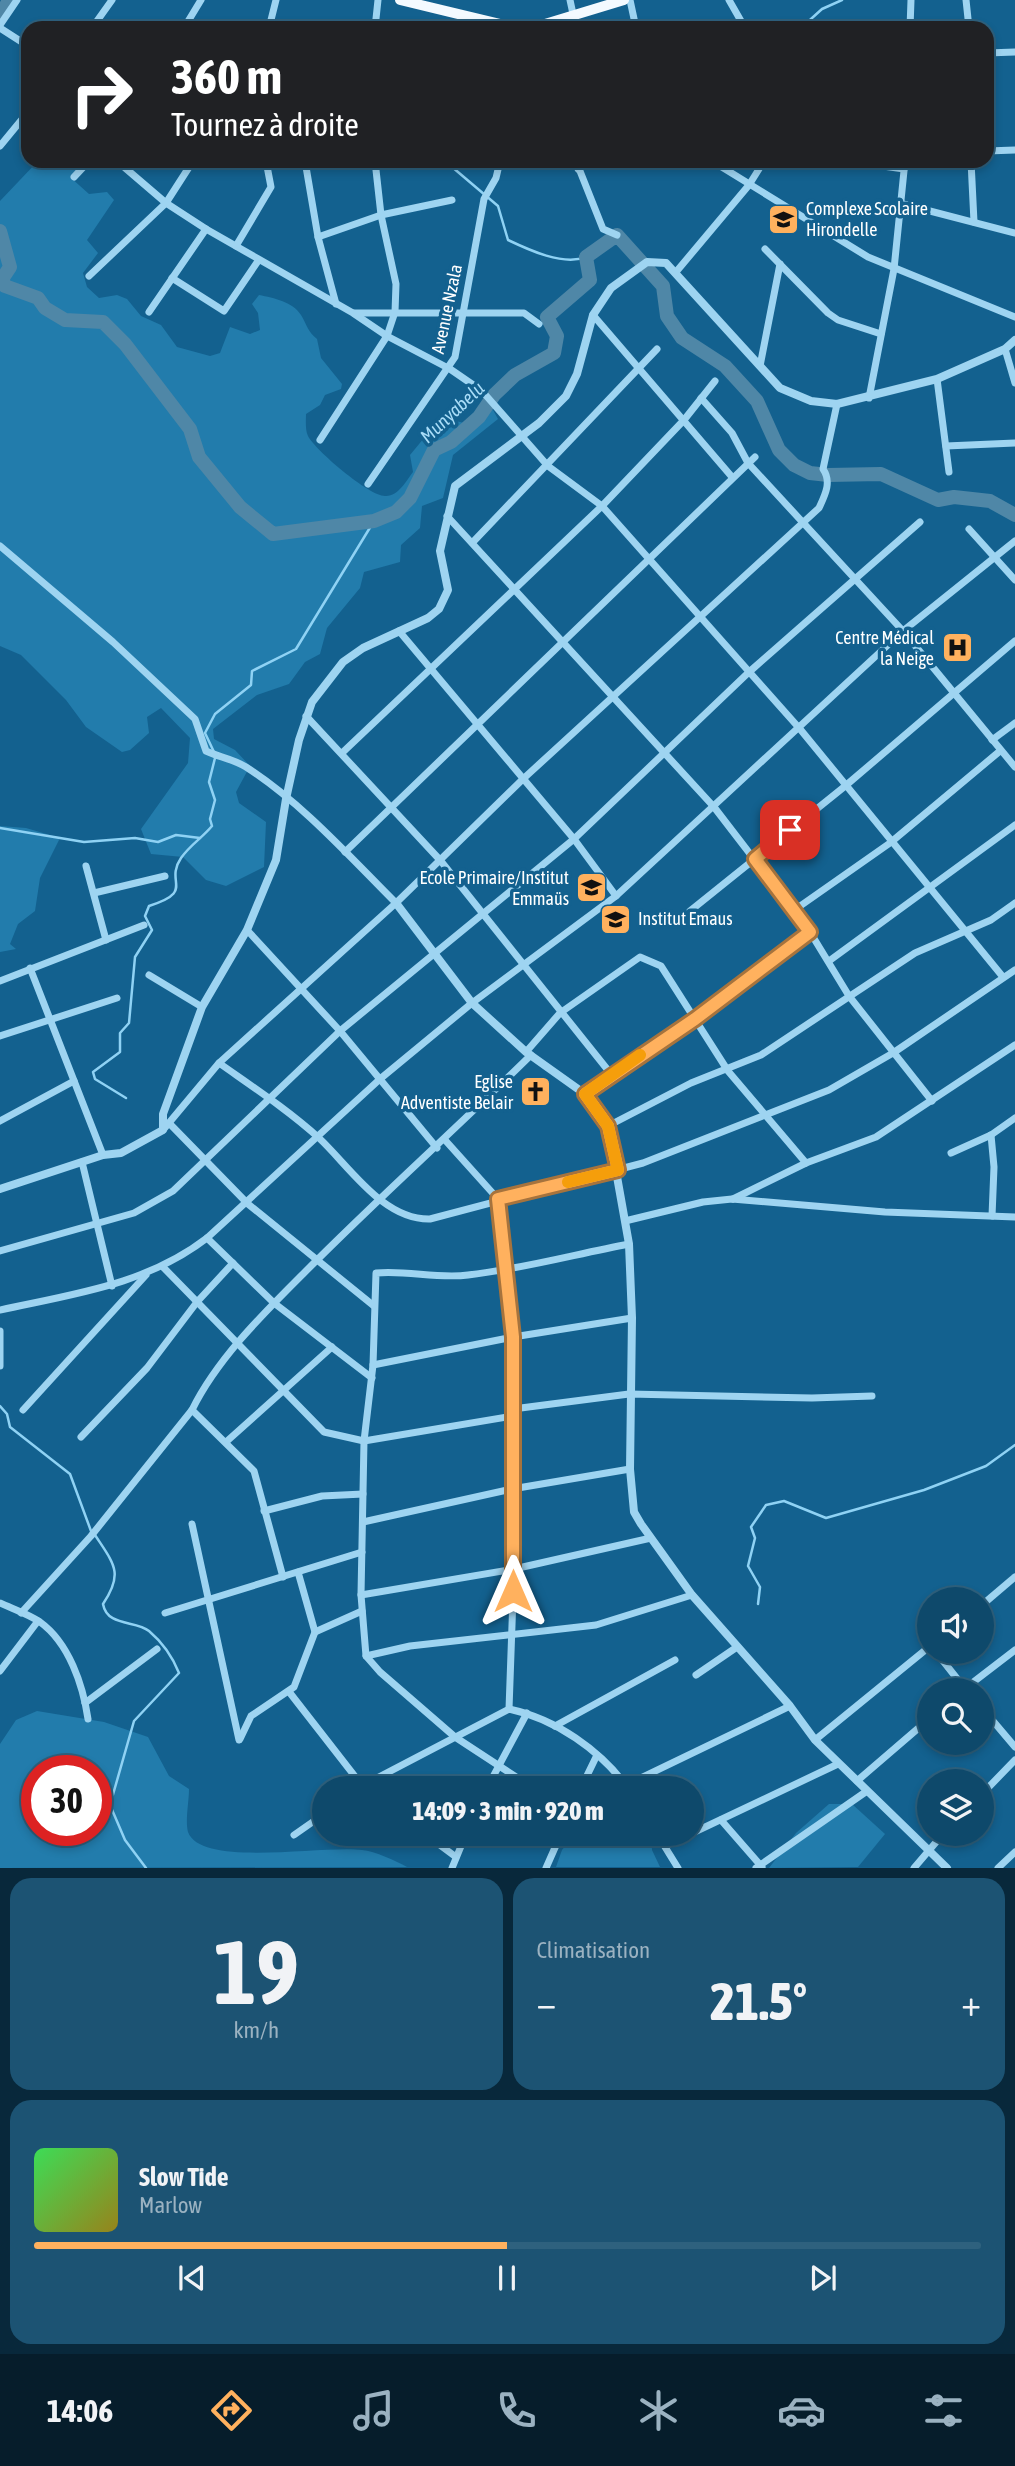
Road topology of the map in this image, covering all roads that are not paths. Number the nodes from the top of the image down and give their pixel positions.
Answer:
1 (17, 0) edge
2 (112, 0) edge
3 (201, 0) edge
4 (276, 0) edge
5 (377, 0) edge
6 (400, 0) edge
7 (570, 0) edge
8 (624, 0) edge
9 (630, 0) edge
10 (729, 0) edge
11 (911, 0) edge
12 (966, 0) edge
13 (573, 14) junction
14 (465, 16) junction
15 (97, 21) edge
16 (188, 21) edge
17 (271, 21) edge
18 (376, 21) edge
19 (463, 21) edge
20 (486, 21) edge
21 (557, 21) edge
22 (634, 21) edge
23 (741, 21) edge
24 (910, 21) edge
25 (968, 21) edge
26 (0, 26) edge
27 (21, 42) edge
28 (1015, 52) edge
29 (994, 53) edge
30 (21, 120) edge
31 (0, 146) edge
32 (1015, 150) edge
33 (994, 151) edge
34 (82, 168) edge
35 (125, 168) edge
36 (188, 168) edge
37 (267, 168) edge
38 (306, 168) edge
39 (376, 168) edge
40 (497, 168) edge
41 (578, 168) edge
42 (723, 168) edge
43 (760, 168) edge
44 (905, 168) edge
45 (971, 168) edge
46 (74, 177) dead end
47 (749, 185) junction
48 (452, 200) dead end
49 (166, 203) junction
50 (902, 204) junction
51 (381, 215) junction
52 (974, 222) junction
53 (206, 229) junction
54 (1015, 233) edge
55 (617, 235) dead end
56 (318, 237) junction
57 (236, 246) junction
58 (765, 249) dead end
59 (258, 261) junction
60 (780, 264) junction
61 (894, 269) junction
62 (676, 272) junction
63 (89, 276) dead end
64 (172, 278) junction
65 (336, 304) junction
66 (149, 312) dead end
67 (395, 312) junction
68 (461, 312) junction
69 (353, 313) junction
70 (593, 315) junction
71 (1015, 317) edge
72 (539, 324) dead end
73 (881, 334) junction
74 (387, 337) junction
75 (1015, 340) edge
76 (657, 349) dead end
77 (1005, 349) junction
78 (760, 366) junction
79 (450, 369) junction
80 (638, 369) junction
81 (937, 379) junction
82 (715, 381) dead end
83 (1015, 383) edge
84 (701, 398) junction
85 (869, 398) junction
86 (837, 404) junction
87 (684, 420) junction
88 (522, 436) junction
89 (320, 440) dead end
90 (1015, 443) edge
91 (946, 446) junction
92 (752, 460) junction
93 (548, 466) junction
94 (949, 472) dead end
95 (732, 477) junction
96 (368, 484) dead end
97 (602, 506) junction
98 (447, 516) junction
99 (804, 521) junction
100 (920, 522) dead end
101 (969, 529) dead end
102 (473, 541) junction
103 (1015, 541) edge
104 (0, 546) edge
105 (647, 559) junction
106 (996, 559) junction
107 (857, 580) junction
108 (1015, 580) edge
109 (515, 588) junction
110 (697, 617) junction
111 (399, 631) junction
112 (904, 631) junction
113 (562, 641) junction
114 (1015, 641) edge
115 (431, 669) junction
116 (748, 673) junction
117 (952, 694) junction
118 (613, 697) junction
119 (306, 716) junction
120 (1015, 723) edge
121 (476, 724) junction
122 (800, 729) junction
123 (992, 740) junction
124 (1000, 751) junction
125 (342, 753) junction
126 (663, 755) junction
127 (1015, 768) edge
128 (523, 779) junction
129 (844, 787) junction
130 (286, 799) junction
131 (714, 807) junction
132 (390, 808) junction
133 (1015, 825) edge
134 (574, 839) junction
135 (890, 843) junction
136 (345, 852) junction
137 (755, 859) junction
138 (440, 860) junction
139 (86, 866) dead end
140 (165, 876) dead end
141 (928, 888) junction
142 (94, 893) junction
143 (615, 895) junction
144 (396, 903) junction
145 (1015, 903) edge
146 (690, 911) dead end
147 (793, 911) junction
148 (484, 913) junction
149 (144, 925) dead end
150 (247, 930) junction
151 (810, 932) junction
152 (964, 933) junction
153 (106, 940) junction
154 (433, 954) junction
155 (829, 961) junction
156 (524, 964) junction
157 (30, 968) junction
158 (1014, 973) edge
159 (149, 975) dead end
160 (1003, 977) junction
161 (0, 981) edge
162 (300, 987) junction
163 (849, 996) junction
164 (117, 998) dead end
165 (472, 1003) junction
166 (202, 1007) junction
167 (560, 1013) junction
168 (695, 1019) junction
169 (50, 1020) junction
170 (340, 1031) junction
171 (0, 1036) edge
172 (1015, 1045) edge
173 (893, 1053) junction
174 (529, 1054) junction
175 (219, 1063) junction
176 (728, 1071) junction
177 (611, 1074) junction
178 (380, 1079) junction
179 (74, 1081) junction
180 (585, 1094) junction
181 (270, 1098) junction
182 (932, 1101) junction
183 (766, 1115) junction
184 (1015, 1118) edge
185 (0, 1121) edge
186 (608, 1126) junction
187 (166, 1127) junction
188 (991, 1135) junction
189 (319, 1138) junction
190 (445, 1140) junction
191 (437, 1148) junction
192 (951, 1153) dead end
193 (103, 1155) junction
194 (207, 1160) junction
195 (82, 1162) junction
196 (806, 1163) junction
197 (618, 1170) junction
198 (0, 1189) edge
199 (379, 1198) junction
200 (498, 1199) junction
201 (732, 1199) junction
202 (248, 1203) junction
203 (992, 1216) junction
204 (1015, 1217) edge
205 (625, 1221) junction
206 (98, 1225) junction
207 (207, 1238) junction
208 (629, 1244) junction
209 (0, 1251) edge
210 (317, 1260) junction
211 (233, 1263) junction
212 (163, 1267) junction
213 (503, 1268) junction
214 (147, 1275) junction
215 (113, 1286) junction
216 (197, 1302) junction
217 (274, 1303) junction
218 (374, 1306) junction
219 (0, 1310) edge
220 (632, 1318) junction
221 (0, 1331) edge
222 (513, 1337) junction
223 (240, 1344) junction
224 (332, 1347) junction
225 (373, 1364) junction
226 (0, 1366) edge
227 (372, 1378) junction
228 (284, 1391) junction
229 (629, 1394) junction
230 (872, 1396) dead end
231 (23, 1410) dead end
232 (192, 1410) junction
233 (513, 1413) junction
234 (81, 1437) dead end
235 (364, 1441) junction
236 (226, 1443) junction
237 (630, 1469) junction
238 (512, 1489) junction
239 (363, 1494) junction
240 (264, 1511) junction
241 (363, 1522) junction
242 (192, 1524) dead end
243 (651, 1538) junction
244 (362, 1552) junction
245 (514, 1569) junction
246 (298, 1572) junction
247 (283, 1577) junction
248 (1015, 1577) edge
249 (361, 1595) junction
250 (692, 1595) junction
251 (994, 1595) edge
252 (208, 1600) junction
253 (0, 1603) edge
254 (362, 1611) junction
255 (21, 1613) junction
256 (166, 1614) dead end
257 (38, 1621) junction
258 (315, 1632) junction
259 (512, 1637) junction
260 (737, 1647) junction
261 (157, 1649) dead end
262 (1015, 1650) edge
263 (366, 1656) junction
264 (917, 1657) edge
265 (675, 1660) dead end
266 (945, 1664) edge
267 (0, 1671) edge
268 (696, 1675) dead end
269 (956, 1678) edge
270 (980, 1678) edge
271 (289, 1693) junction
272 (85, 1703) junction
273 (790, 1706) junction
274 (509, 1709) junction
275 (527, 1713) junction
276 (88, 1720) dead end
277 (994, 1722) edge
278 (555, 1726) junction
279 (917, 1730) edge
280 (455, 1737) junction
281 (815, 1740) junction
282 (1015, 1747) edge
283 (597, 1755) junction
284 (1015, 1760) edge
285 (838, 1764) junction
286 (497, 1766) junction
287 (352, 1776) edge
288 (383, 1776) edge
289 (492, 1776) edge
290 (513, 1776) edge
291 (587, 1776) edge
292 (615, 1776) edge
293 (647, 1776) edge
294 (857, 1782) junction
295 (994, 1782) edge
296 (867, 1791) junction
297 (721, 1820) junction
298 (312, 1822) edge
299 (704, 1828) edge
300 (294, 1835) dead end
301 (441, 1846) edge
302 (461, 1846) edge
303 (556, 1846) edge
304 (665, 1846) edge
305 (931, 1846) edge
306 (928, 1849) junction
307 (1015, 1852) edge
308 (456, 1857) junction
309 (760, 1866) edge
310 (452, 1867) edge
311 (546, 1867) edge
312 (678, 1867) edge
313 (914, 1867) edge
314 (947, 1867) edge
315 (998, 1867) edge

1 - 26 street
2 - 15 street
3 - 16 street
4 - 17 street
5 - 18 street
6 - 14 highway
7 - 13 street
8 - 13 highway
9 - 22 street
10 - 23 street
11 - 24 street
12 - 25 street
13 - 21 highway
14 - 19 street
14 - 20 highway
26 - 27 street
28 - 29 street
30 - 31 street
32 - 33 street
34 - 46 street
35 - 49 street
36 - 49 street
37 - 57 street
38 - 56 street
39 - 51 street
40 - 68 street, Avenue Nzala
41 - 55 street
42 - 47 street
43 - 47 street
44 - 50 street
45 - 52 street
47 - 61 street
47 - 62 street
48 - 51 street
49 - 53 street
49 - 63 street
50 - 52 street
50 - 61 street
51 - 56 street
51 - 67 street
52 - 54 street
53 - 57 street
53 - 64 street
56 - 65 street
57 - 59 street
58 - 60 street
59 - 64 street
59 - 65 street
60 - 73 street
60 - 78 street
61 - 71 street
61 - 73 street
62 - 70 street
62 - 78 street
64 - 66 street
65 - 69 street
67 - 68 street
67 - 69 street
67 - 74 street
68 - 72 street
68 - 79 street, Avenue Nzala
69 - 74 street
70 - 80 street
70 - 88 street
73 - 85 street
74 - 79 street
74 - 89 street
75 - 77 street
76 - 80 street
77 - 81 street
77 - 83 street
78 - 86 street
79 - 88 street
79 - 96 street, Avenue Nzala
80 - 87 street
80 - 93 street
81 - 85 street
81 - 91 street
82 - 84 street
84 - 87 street
84 - 92 street
85 - 86 street
86 - 99 street
87 - 95 street
87 - 97 street
88 - 93 street
88 - 98 street
90 - 91 street
91 - 94 street
92 - 95 street
92 - 99 street
93 - 97 street
93 - 102 street
95 - 105 street
97 - 105 street
97 - 109 street
98 - 102 street
98 - 111 street
99 - 107 street
99 - 110 street
100 - 107 street
101 - 106 street
102 - 109 street
103 - 106 street
104 - 130 street
105 - 110 street
105 - 113 street
106 - 108 street
106 - 112 street
107 - 112 street
107 - 116 street
109 - 113 street
109 - 115 street
110 - 116 street
110 - 118 street
111 - 115 street
111 - 119 street
112 - 117 street
112 - 122 street
113 - 118 street
113 - 121 street
114 - 117 street
115 - 121 street
115 - 125 street
116 - 122 street
116 - 126 street
117 - 123 street
117 - 129 street
118 - 126 street
118 - 128 street
119 - 125 street
119 - 130 street
120 - 123 street
121 - 128 street
121 - 132 street
122 - 129 street
122 - 131 street
123 - 124 street
124 - 127 street
124 - 135 street
125 - 132 street
126 - 131 street
126 - 134 street
128 - 134 street
128 - 138 street
129 - 135 street
129 - 137 street
130 - 136 street
130 - 150 street
131 - 137 street
131 - 143 street
132 - 136 street
132 - 138 street
133 - 141 street
134 - 143 street
134 - 148 street
135 - 141 street
135 - 147 street
136 - 144 street
137 - 146 street
137 - 147 street
138 - 144 street
138 - 148 street
139 - 142 street
140 - 142 street
141 - 152 street
141 - 155 street
142 - 153 street
143 - 156 street
144 - 154 street
144 - 162 street
145 - 152 street
147 - 151 street
148 - 154 street
148 - 156 street
149 - 153 street
150 - 162 street
150 - 166 street
151 - 155 street
151 - 168 street
152 - 160 street
152 - 163 street
153 - 157 street
154 - 165 street
154 - 170 street
155 - 163 street
156 - 165 street
156 - 167 street
157 - 161 street
157 - 169 street
158 - 160 street
159 - 166 street
160 - 173 street
162 - 170 street
162 - 175 street
163 - 173 street
163 - 176 street
164 - 169 street
165 - 174 street
165 - 178 street
166 - 187 street
167 - 168 street
167 - 174 street
167 - 177 street
168 - 176 street
168 - 177 street
169 - 171 street
169 - 179 street
170 - 178 street
170 - 181 street
172 - 182 street
173 - 182 street
173 - 183 street
174 - 180 street
174 - 190 street
175 - 181 street
175 - 187 street
176 - 183 street
176 - 186 street
177 - 180 street
178 - 189 street
178 - 191 street
179 - 185 street
179 - 193 street
180 - 186 street
181 - 189 street
181 - 194 street
182 - 196 street
183 - 196 street
183 - 197 street
184 - 188 street
186 - 197 street
187 - 193 street
187 - 194 street
188 - 192 street
188 - 203 street
189 - 199 street
189 - 202 street
190 - 191 street
190 - 200 street
191 - 199 street
193 - 195 street
194 - 202 street
194 - 206 street
195 - 198 street
195 - 206 street
196 - 201 street
197 - 200 street
197 - 205 street
199 - 200 street
199 - 210 street
200 - 213 street
201 - 203 street
201 - 205 street
202 - 207 street
202 - 210 street
203 - 204 street
205 - 208 street
206 - 209 street
206 - 215 street
207 - 211 street
207 - 212 street
208 - 213 street
208 - 220 street
210 - 217 street
210 - 218 street
211 - 216 street
211 - 217 street
212 - 214 street
212 - 216 street
213 - 218 street
213 - 222 street
214 - 215 street
214 - 231 street
215 - 219 street
216 - 223 street
216 - 234 street
217 - 223 street
217 - 224 street
218 - 225 street
220 - 222 street
220 - 229 street
221 - 226 street
222 - 225 street
222 - 233 street
223 - 228 street
223 - 232 street
224 - 227 street
224 - 228 street
225 - 227 street
227 - 235 street
228 - 235 street
228 - 236 street
229 - 230 street
229 - 233 street
229 - 237 street
232 - 236 street
232 - 255 street
233 - 235 street
233 - 238 street
235 - 239 street
236 - 240 street
237 - 238 street
237 - 243 street
238 - 241 street
238 - 245 street
239 - 240 street
239 - 241 street
240 - 247 street
241 - 244 street
242 - 252 street
243 - 245 street
243 - 250 street
244 - 246 street
244 - 249 street
245 - 249 street
245 - 259 street
246 - 247 street
246 - 258 street
247 - 252 street
248 - 251 street
249 - 254 street
250 - 259 street
250 - 260 street
252 - 256 street
252 - 271 street
253 - 255 street
254 - 258 street
254 - 263 street
255 - 257 street
257 - 267 street
257 - 272 street
258 - 271 street
259 - 263 street
259 - 274 street
260 - 268 street
260 - 273 street
261 - 272 street
262 - 270 street
263 - 280 street
264 - 281 street
265 - 278 street
266 - 269 street
271 - 287 street
272 - 276 street
273 - 281 street
273 - 293 street
274 - 275 street
274 - 280 street
275 - 278 street
275 - 286 street
277 - 282 street
278 - 283 street
279 - 294 street
280 - 286 street
280 - 288 street
281 - 285 street
283 - 291 street
283 - 292 street
284 - 295 street
285 - 294 street
285 - 297 street
286 - 289 street
286 - 290 street
294 - 296 street
296 - 306 street
296 - 309 street
297 - 299 street
297 - 309 street
298 - 300 street
301 - 308 street
302 - 308 street
303 - 311 street
304 - 312 street
305 - 306 street
306 - 313 street
306 - 314 street
307 - 315 street
308 - 310 street

